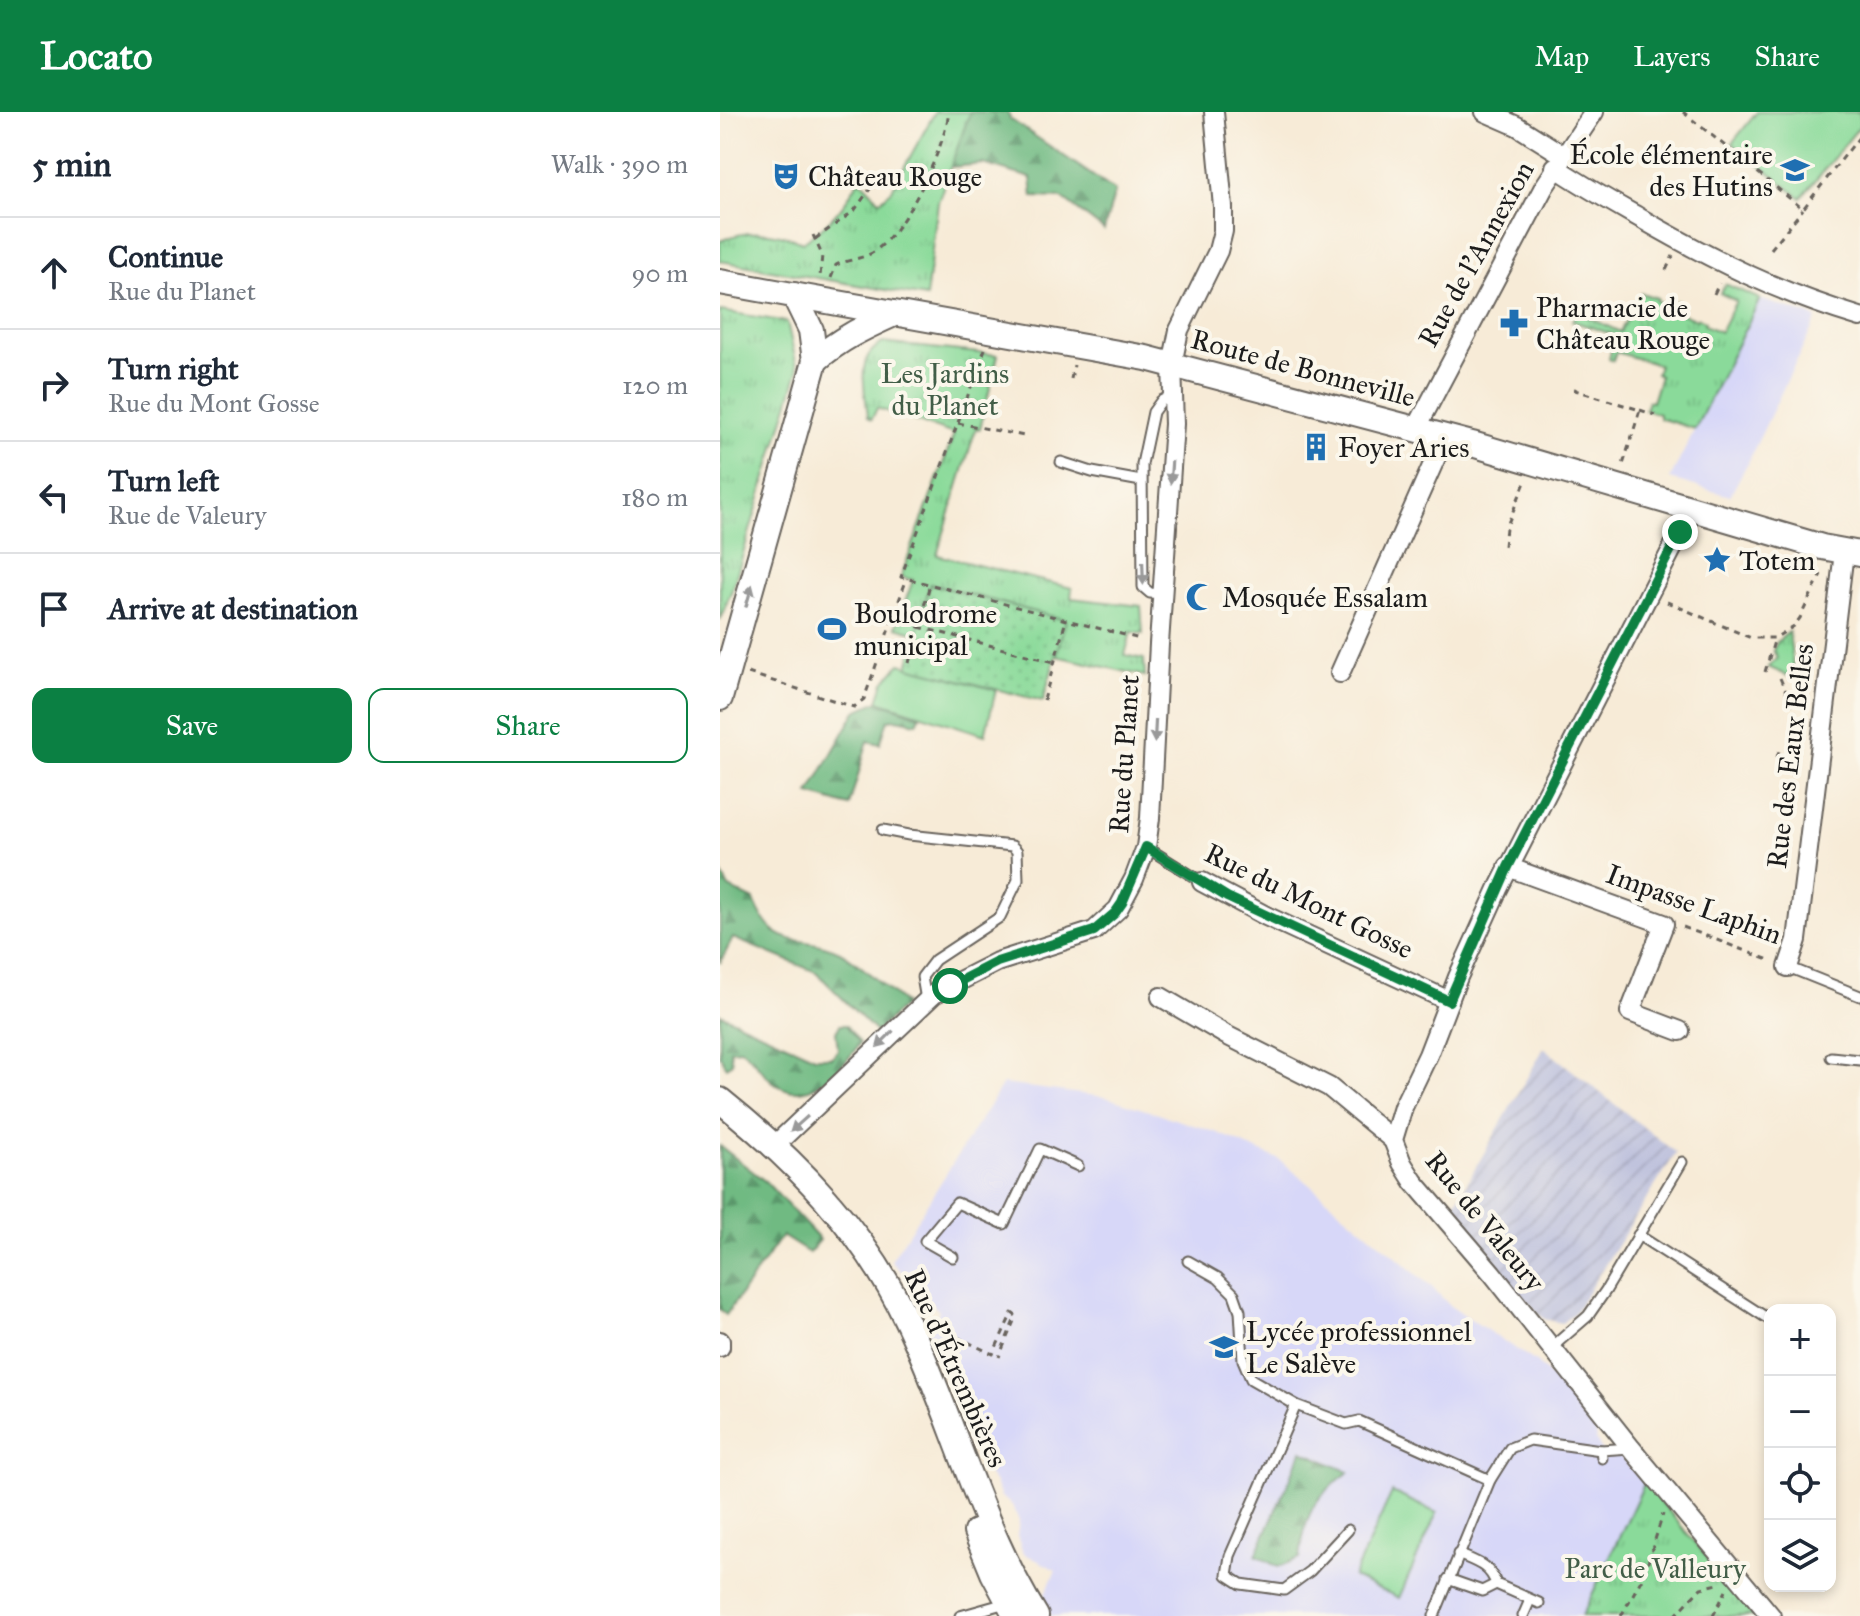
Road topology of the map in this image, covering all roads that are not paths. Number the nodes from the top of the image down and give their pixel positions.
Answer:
1 (1214, 112) edge
2 (1485, 112) edge
3 (1594, 112) edge
4 (1559, 161) junction
5 (720, 282) edge
6 (794, 295) junction
7 (894, 314) junction
8 (1860, 317) edge
9 (815, 361) junction
10 (1172, 365) junction
11 (1173, 394) junction
12 (1416, 429) junction
13 (1445, 437) junction
14 (1061, 462) dead end
15 (1141, 481) junction
16 (1693, 508) junction
17 (1848, 559) edge
18 (1162, 594) junction
19 (1340, 673) dead end
20 (721, 690) edge
21 (883, 830) dead end
22 (1146, 847) junction
23 (1508, 867) junction
24 (1202, 882) joint
25 (1788, 967) joint
26 (1860, 996) edge
27 (1161, 997) dead end
28 (926, 1000) junction
29 (1449, 1001) junction
30 (1680, 1031) dead end
31 (1831, 1057) dead end
32 (1860, 1060) edge
33 (720, 1086) edge
34 (720, 1100) edge
35 (730, 1118) edge
36 (1393, 1140) junction
37 (774, 1146) junction
38 (1682, 1162) dead end
39 (1078, 1166) dead end
40 (1638, 1235) junction
41 (953, 1257) dead end
42 (1188, 1261) dead end
43 (1764, 1316) edge
44 (1551, 1348) junction
45 (1296, 1405) junction
46 (1631, 1448) junction
47 (1490, 1480) junction
48 (1348, 1530) dead end
49 (1458, 1554) junction
50 (1448, 1579) junction
51 (1496, 1584) junction
52 (1021, 1608) edge
53 (960, 1616) edge
54 (1434, 1616) edge
55 (1523, 1616) edge
56 (1771, 1616) edge

1 - 10 street, Rue du Planet
2 - 4 street
3 - 4 street, Rue de l'Annexion
4 - 8 street
4 - 12 street, Rue de l'Annexion
5 - 6 main road, Route de Bonneville
6 - 7 main road, Route de Bonneville
6 - 9 main road
7 - 9 main road
7 - 10 main road, Route de Bonneville
20 -> 9 main road
10 - 11 street, Rue du Planet
10 - 12 main road, Route de Bonneville
11 - 15 lane
11 -> 18 street, Rue du Planet
12 - 13 main road, Route de Bonneville
13 - 16 main road, Route de Bonneville
13 - 19 street
14 - 15 lane
15 -> 18 lane
16 - 17 main road, Route de Bonneville
16 - 23 street, Rue de Valeury
17 - 25 street, Rue des Eaux Belles
18 -> 22 street, Rue du Planet
21 - 28 lane
22 - 24 lane, Rue du Mont Gosse
22 - 28 street, Rue du Planet
23 - 29 street, Rue de Valeury
23 - 30 street, Impasse Laphin
24 - 29 street, Rue du Mont Gosse
25 - 26 lane, Impasse Laphin
27 - 36 street
28 -> 37 street, Rue du Planet
29 - 36 street, Rue de Valeury
31 - 32 lane
33 - 35 main road
34 - 35 main road, Rue d'Étrembières
35 - 37 main road, Rue d'Étrembières
35 - 52 main road, Rue d'Étrembières
36 - 44 street, Rue de Valeury
37 - 52 main road, Rue d'Étrembières
38 - 40 lane
39 - 41 lane
40 - 43 lane
40 - 44 lane
42 - 45 lane
44 - 46 street, Rue de Valeury
45 - 47 lane
45 - 48 lane
46 - 47 lane
46 - 56 street, Rue de Valeury
47 - 49 lane
49 - 50 lane
49 - 51 lane
50 - 51 lane
50 - 54 lane
51 - 55 lane
52 - 53 lane

